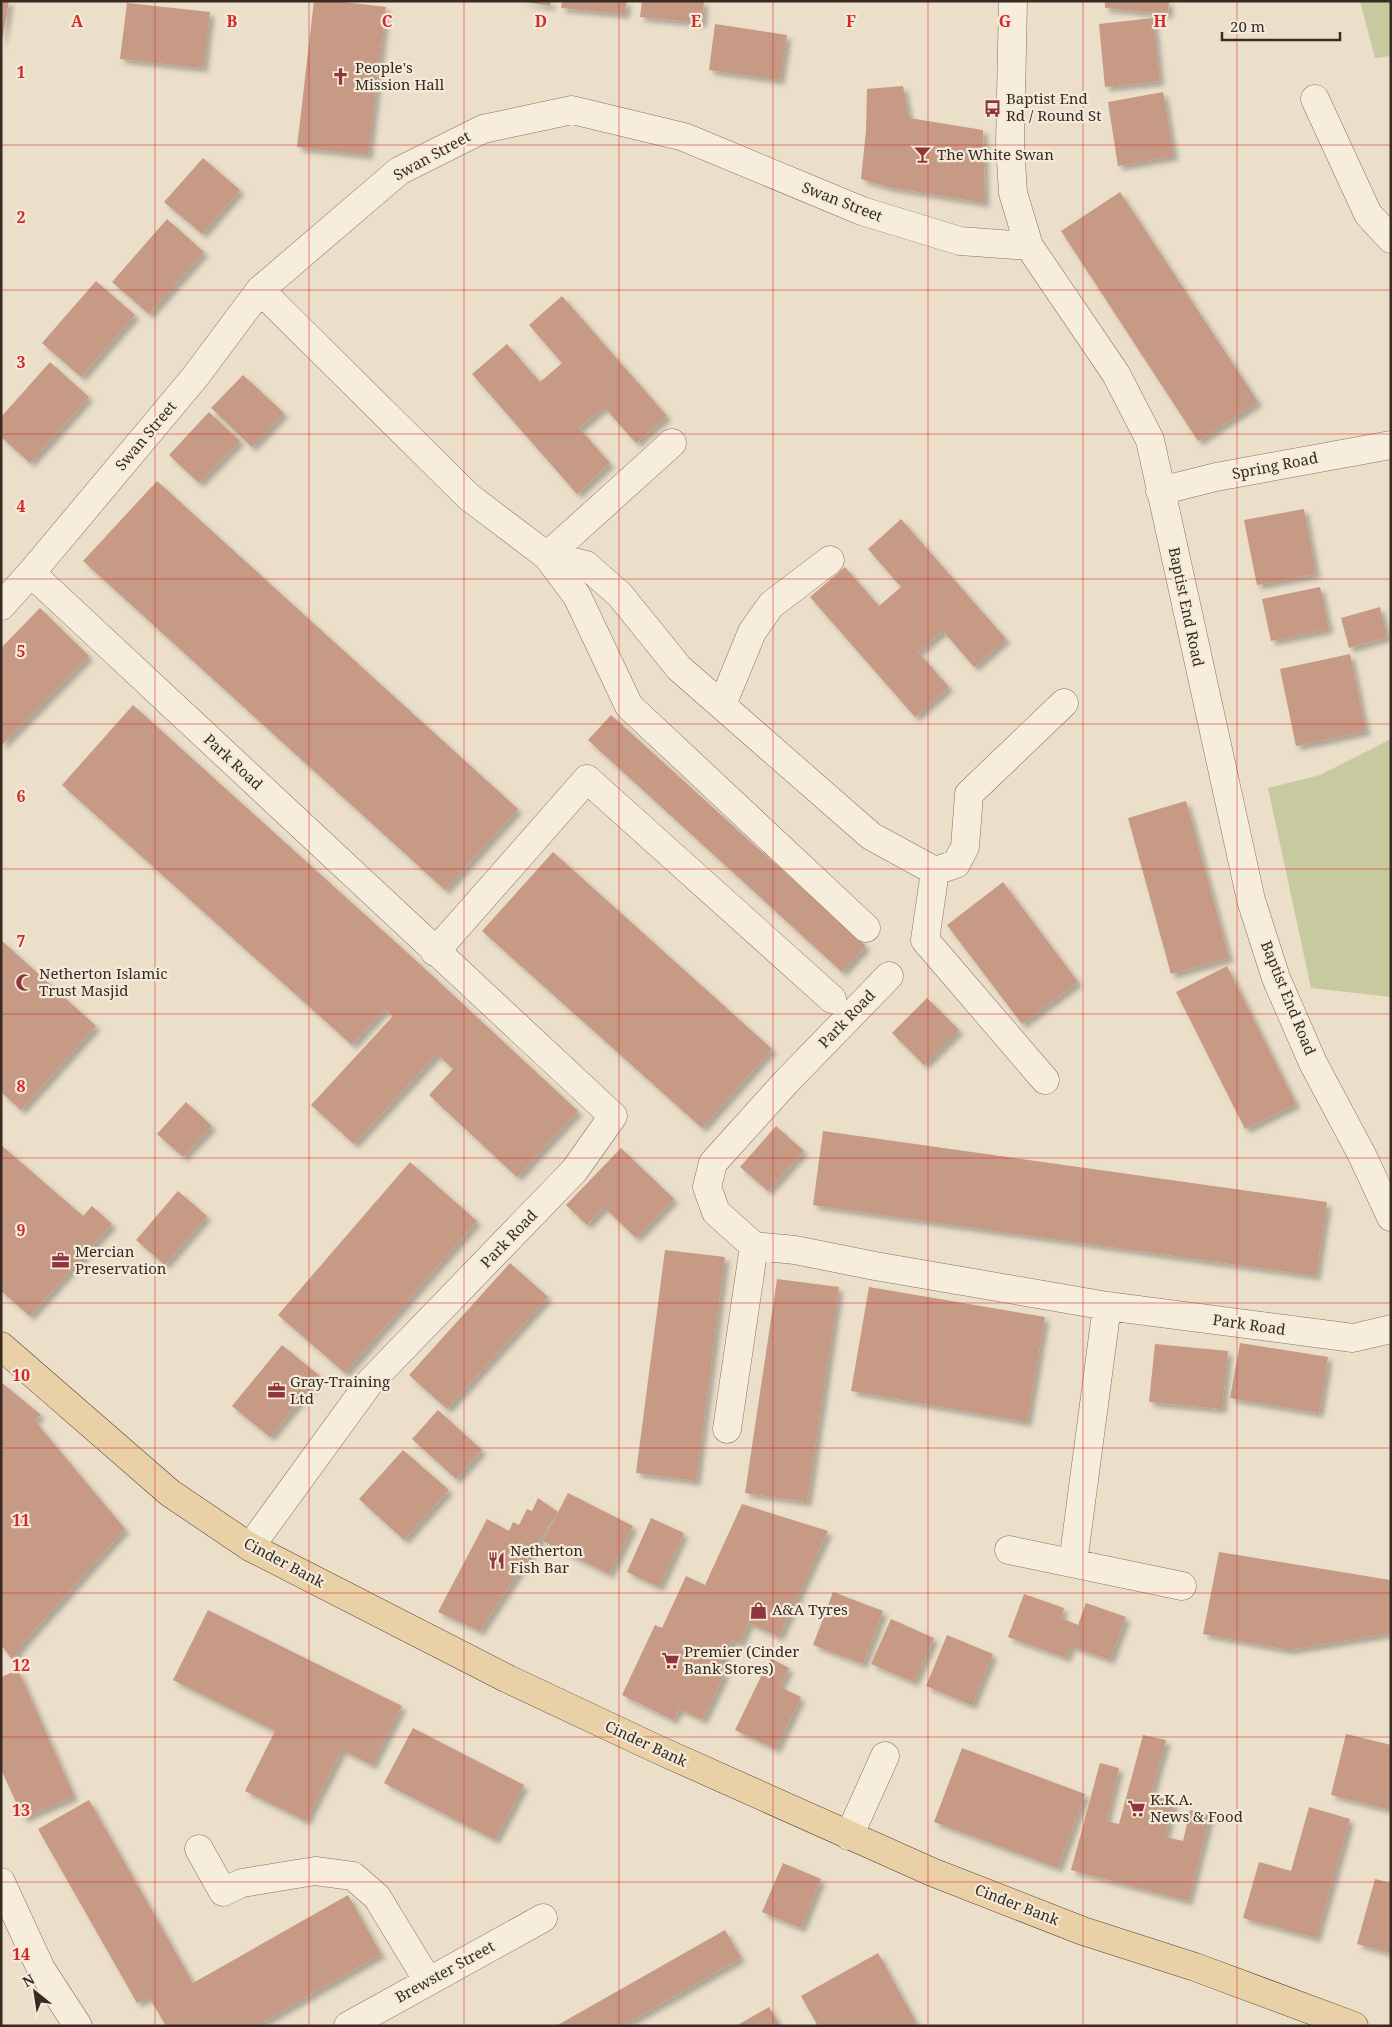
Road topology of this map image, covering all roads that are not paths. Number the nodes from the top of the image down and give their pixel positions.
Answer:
1 (1013, 1) edge
2 (1315, 99) dead end
3 (1391, 239) edge
4 (1029, 246) junction
5 (260, 290) junction
6 (672, 443) dead end
7 (1391, 445) edge
8 (1160, 491) junction
9 (547, 556) junction
10 (830, 560) dead end
11 (32, 573) junction
12 (1, 606) edge
13 (1064, 703) dead end
14 (722, 705) junction
15 (935, 871) junction
16 (866, 928) dead end
17 (435, 952) junction
18 (888, 976) dead end
19 (832, 999) dead end
20 (1045, 1080) dead end
21 (1391, 1217) edge
22 (754, 1246) junction
23 (1106, 1306) junction
24 (1391, 1330) edge
25 (1, 1346) edge
26 (727, 1429) dead end
27 (250, 1547) junction
28 (1009, 1550) dead end
29 (1073, 1563) junction
30 (1182, 1586) dead end
31 (885, 1756) dead end
32 (849, 1836) junction
33 (199, 1849) dead end
34 (1, 1882) edge
35 (543, 1918) dead end
36 (428, 1981) junction
37 (78, 2026) edge
38 (348, 2026) edge
39 (1354, 2026) edge

1 - 4 street, Baptist End Road
2 - 3 street
4 - 5 street, Swan Street
4 - 8 street, Baptist End Road
5 - 9 street
5 - 11 street, Swan Street
6 - 9 street
7 - 8 street, Spring Road
8 - 21 street, Baptist End Road
9 - 14 street
9 - 16 street
10 - 14 street
11 - 12 street, Swan Street
11 - 17 street, Park Road
13 - 15 street
14 - 15 street
15 - 20 street
17 - 19 street
17 - 27 street, Park Road
18 - 22 street, Park Road
22 - 23 street, Park Road
22 - 26 street
23 - 24 street, Park Road
23 - 29 street
25 - 27 main road, Cinder Bank
27 - 32 main road, Cinder Bank
28 - 29 street
29 - 30 street
31 - 32 street
32 - 39 main road, Cinder Bank
33 - 36 street
34 - 37 street
35 - 36 street, Brewster Street
36 - 38 street, Brewster Street

